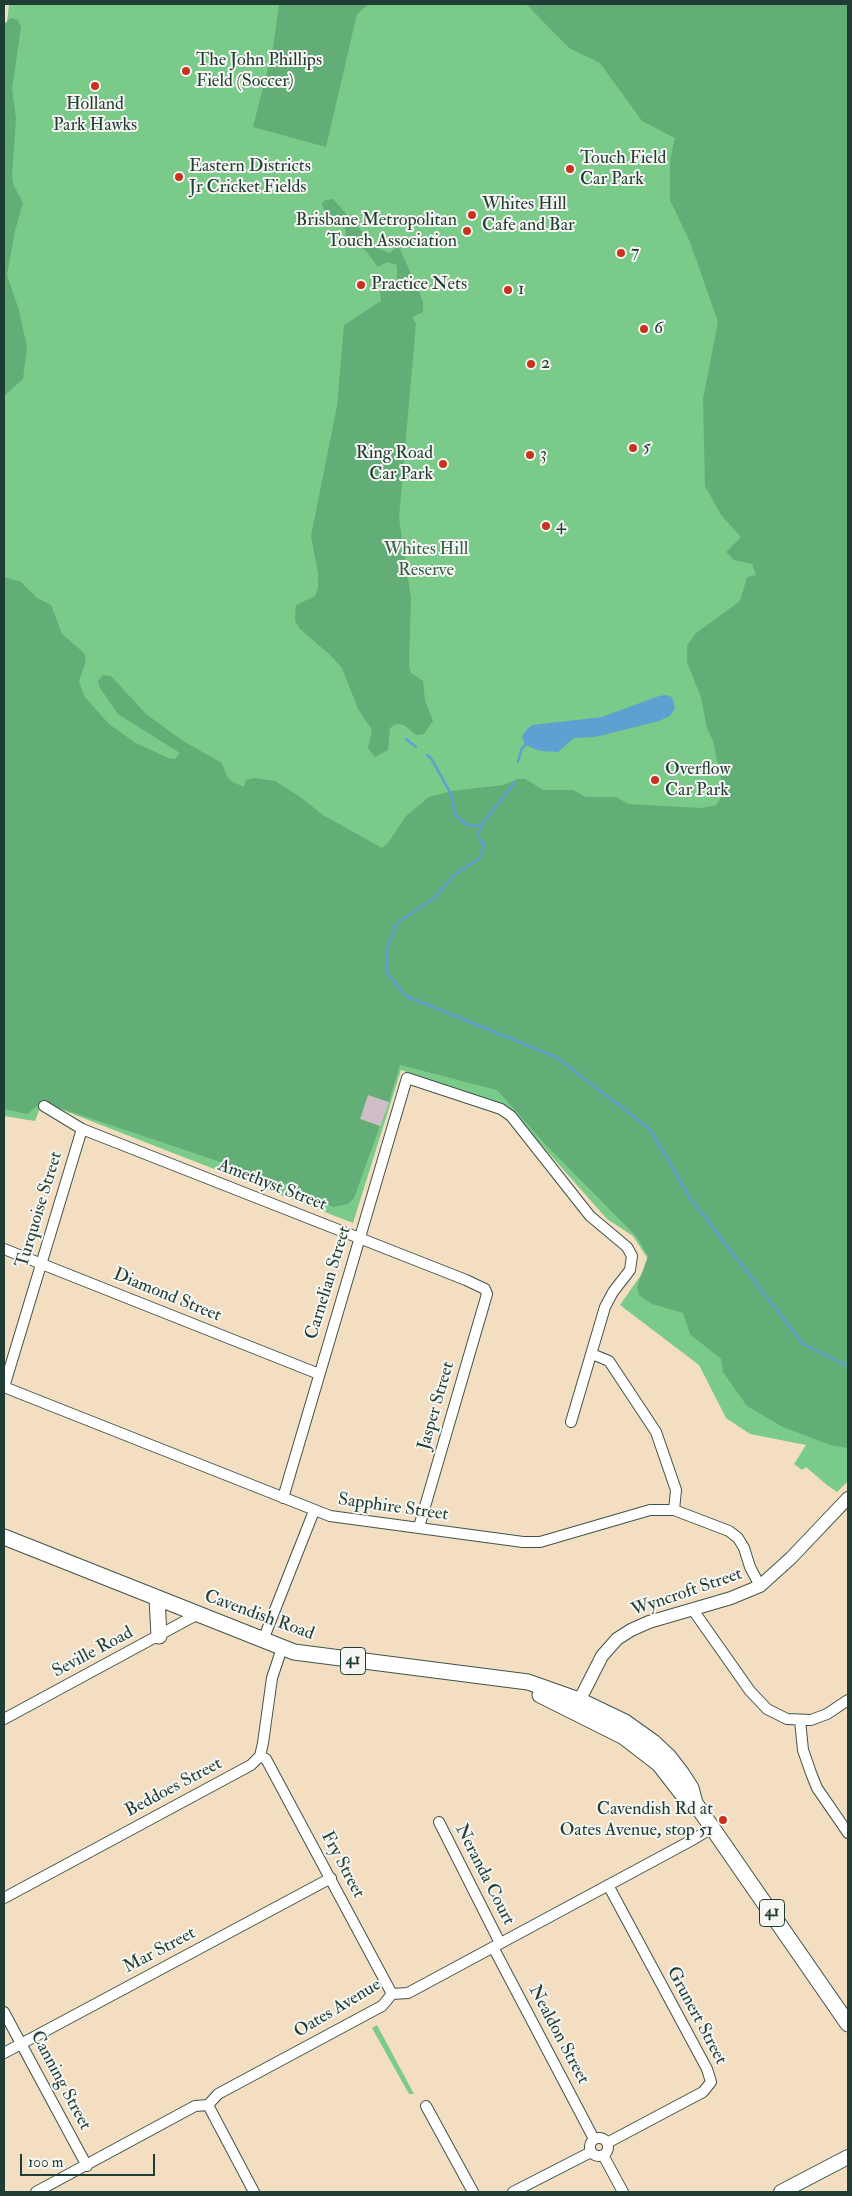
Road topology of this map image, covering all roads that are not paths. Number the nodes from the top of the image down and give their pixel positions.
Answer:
1 (44, 1106) dead end
2 (82, 1129) junction
3 (360, 1238) junction
4 (4, 1249) edge
5 (40, 1264) junction
6 (487, 1294) joint
7 (592, 1354) junction
8 (319, 1374) junction
9 (4, 1387) edge
10 (571, 1422) dead end
11 (283, 1498) junction
12 (848, 1498) edge
13 (674, 1510) junction
14 (314, 1511) junction
15 (419, 1527) junction
16 (4, 1537) edge
17 (760, 1586) junction
18 (157, 1598) junction
19 (693, 1610) junction
20 (198, 1614) junction
21 (158, 1636) junction
22 (263, 1640) junction
23 (282, 1648) junction
24 (848, 1700) edge
25 (577, 1706) junction
26 (4, 1719) edge
27 (800, 1720) junction
28 (260, 1756) junction
29 (439, 1822) dead end
30 (712, 1828) junction
31 (848, 1833) edge
32 (331, 1878) junction
33 (608, 1885) junction
34 (4, 1898) edge
35 (497, 1945) junction
36 (392, 1994) junction
37 (4, 2012) edge
38 (848, 2024) edge
39 (21, 2044) junction
40 (4, 2053) edge
41 (208, 2105) junction
42 (426, 2106) dead end
43 (594, 2139) junction
44 (607, 2143) junction
45 (591, 2152) junction
46 (603, 2155) junction
47 (848, 2157) edge
48 (87, 2166) junction
49 (36, 2192) edge
50 (254, 2192) edge
51 (473, 2192) edge
52 (513, 2192) edge
53 (623, 2192) edge
54 (781, 2192) edge

1 - 2 street, Amethyst Street
2 - 3 street, Amethyst Street
2 - 5 street, Turquoise Street
3 - 6 street, Amethyst Street
3 - 7 street, Carnelian Street
3 - 8 street, Carnelian Street
4 - 5 street, Diamond Street
5 - 8 street, Diamond Street
5 - 9 street, Turquoise Street
6 - 15 street, Jasper Street
7 - 10 street
7 - 13 street
8 - 11 street, Carnelian Street
9 - 11 street, Sapphire Street
11 - 14 street, Sapphire Street
12 - 17 street, Wyncroft Street
13 - 15 street, Sapphire Street
13 - 17 street, Sapphire Street
14 - 15 street, Sapphire Street
14 - 22 street
16 - 18 main road, Cavendish Road / 41
17 - 19 street, Wyncroft Street
18 - 20 main road, Cavendish Road / 41
18 - 21 main road
19 - 25 street, Wyncroft Street
19 - 27 street
20 - 21 street, Seville Road
20 - 22 main road, Cavendish Road / 41
21 - 26 street, Seville Road
22 - 23 main road, Cavendish Road / 41
23 - 25 main road, Cavendish Road / 41
23 - 28 street
24 - 27 street
25 - 30 main road, Cavendish Road / 41
27 - 31 street
28 - 32 street, Fry Street
28 - 34 street, Beddoes Street
29 - 35 street, Neranda Court
30 - 33 street, Oates Avenue
30 - 38 main road, Cavendish Road / 41
32 - 36 street, Fry Street
32 - 39 street, Mar Street
33 - 35 street, Oates Avenue
33 - 44 street, Grunert Street
35 - 36 street, Oates Avenue
35 - 43 street, Nealdon Street
36 - 41 street, Oates Avenue
37 - 39 street, Canning Street
39 - 40 street, Mar Street
39 - 48 street, Canning Street
41 - 48 street, Oates Avenue
41 - 50 street
42 - 51 street
43 - 44 street
43 - 45 street
44 - 46 street
45 - 46 street
45 - 52 street
46 - 53 street
47 - 54 main road
48 - 49 street, Oates Avenue

